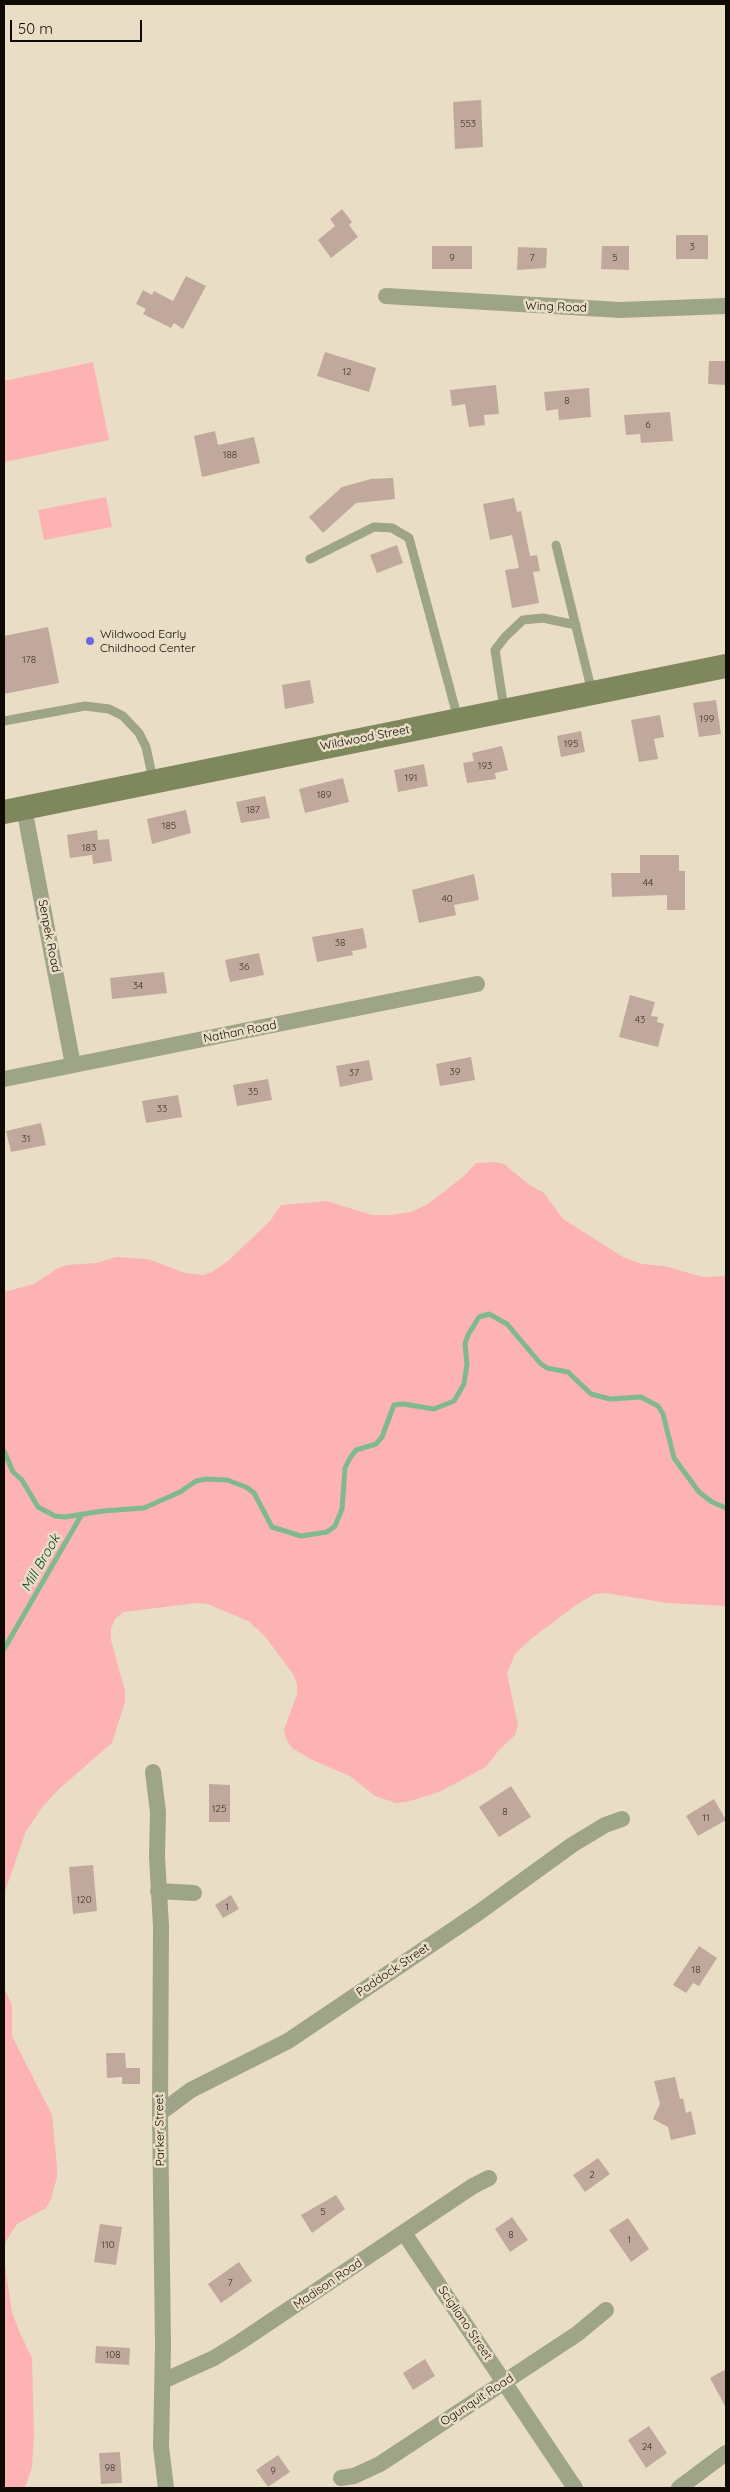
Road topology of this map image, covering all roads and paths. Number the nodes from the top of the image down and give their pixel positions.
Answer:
1 (386, 296) dead end
2 (726, 306) edge
3 (556, 545) dead end
4 (310, 559) dead end
5 (576, 625) junction
6 (726, 666) edge
7 (592, 692) junction
8 (504, 710) junction
9 (458, 719) junction
10 (4, 721) edge
11 (153, 780) junction
12 (14, 810) edge
13 (477, 984) dead end
14 (73, 1065) junction
15 (4, 1079) edge
16 (153, 1772) dead end
17 (622, 1819) dead end
18 (158, 1891) junction
19 (194, 1893) dead end
20 (160, 2113) junction
21 (489, 2178) dead end
22 (404, 2233) junction
23 (606, 2310) dead end
24 (163, 2381) junction
25 (504, 2382) junction
26 (726, 2453) edge
27 (342, 2478) dead end
28 (166, 2488) edge
29 (575, 2488) edge
30 (678, 2488) edge

1 - 2 street, Wing Road
3 - 5 lane
4 - 9 lane
5 - 7 lane
5 - 8 lane
6 - 7 street, Wildwood Street
7 - 8 street, Wildwood Street
8 - 9 street, Wildwood Street
9 - 11 street, Wildwood Street
10 - 11 lane
11 - 12 street, Wildwood Street
12 - 14 street, Senpek Road
13 - 14 street, Nathan Road
14 - 15 street, Nathan Road
16 - 18 street, Parker Street
17 - 20 street, Paddock Street
18 - 19 street
18 - 20 street, Parker Street
20 - 24 street, Parker Street
21 - 22 street, Madison Road
22 - 24 street, Madison Road
22 - 25 street, Scigliano Street
23 - 25 street, Ogunquit Road
24 - 28 street, Parker Street
25 - 27 street, Ogunquit Road
25 - 29 street, Scigliano Street
26 - 30 street

